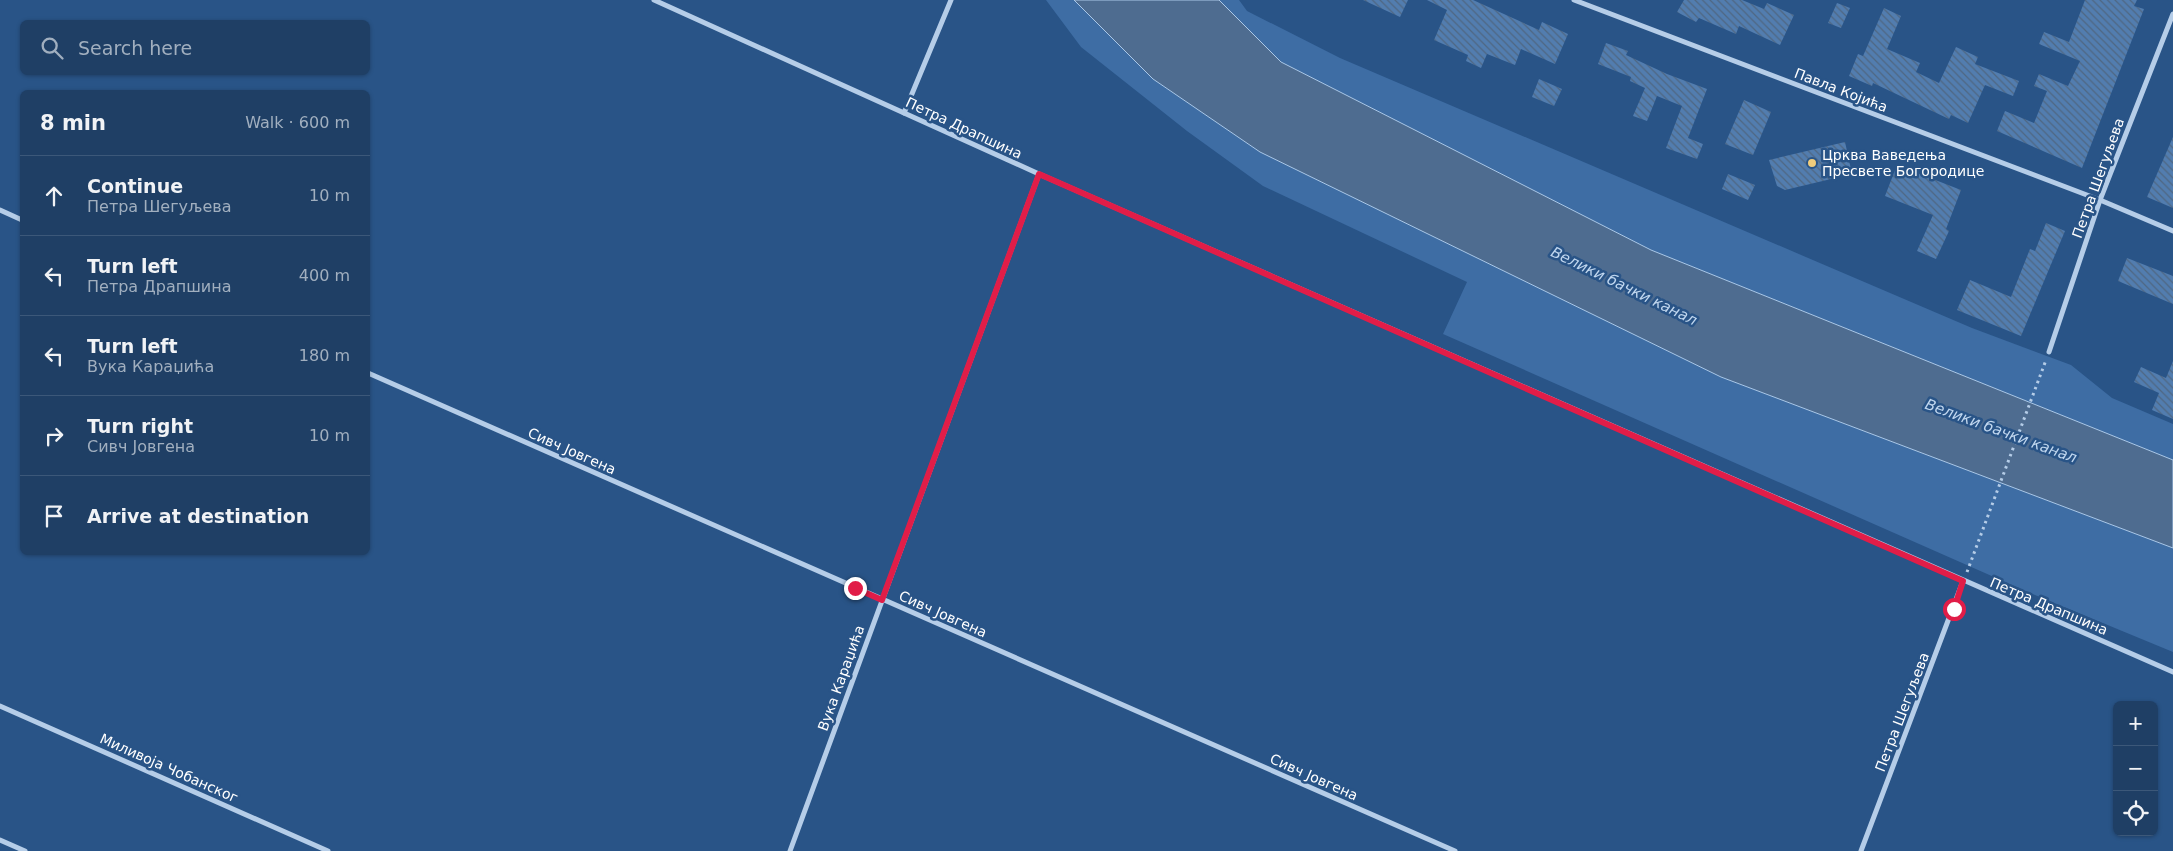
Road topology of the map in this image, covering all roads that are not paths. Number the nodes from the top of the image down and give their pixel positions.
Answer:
1 (654, 0) edge
2 (951, 0) edge
3 (1574, 0) edge
4 (2173, 14) edge
5 (904, 113) junction
6 (1039, 174) junction
7 (2100, 200) junction
8 (0, 210) edge
9 (20, 219) edge
10 (2173, 231) edge
11 (2049, 352) road end
12 (370, 374) edge
13 (1963, 581) junction
14 (882, 600) junction
15 (2173, 672) edge
16 (0, 706) edge
17 (0, 840) edge
18 (25, 851) edge
19 (328, 851) edge
20 (790, 851) edge
21 (1455, 851) edge
22 (1861, 851) edge

1 - 5 street, Петра Драпшина
2 - 5 street
3 - 7 street, Павла Којића
4 - 7 street, Петра Шегуљева
5 - 6 street, Петра Драпшина
6 - 13 street, Петра Драпшина
6 - 14 street, Вука Караџића
7 - 10 street, Павла Којића
7 - 11 street, Петра Шегуљева
8 - 9 street
12 - 14 street, Сивч Јовгена
13 - 15 street, Петра Драпшина
13 - 22 street, Петра Шегуљева
14 - 20 street, Вука Караџића
14 - 21 street, Сивч Јовгена
16 - 19 street, Миливоја Чобанског
17 - 18 street

